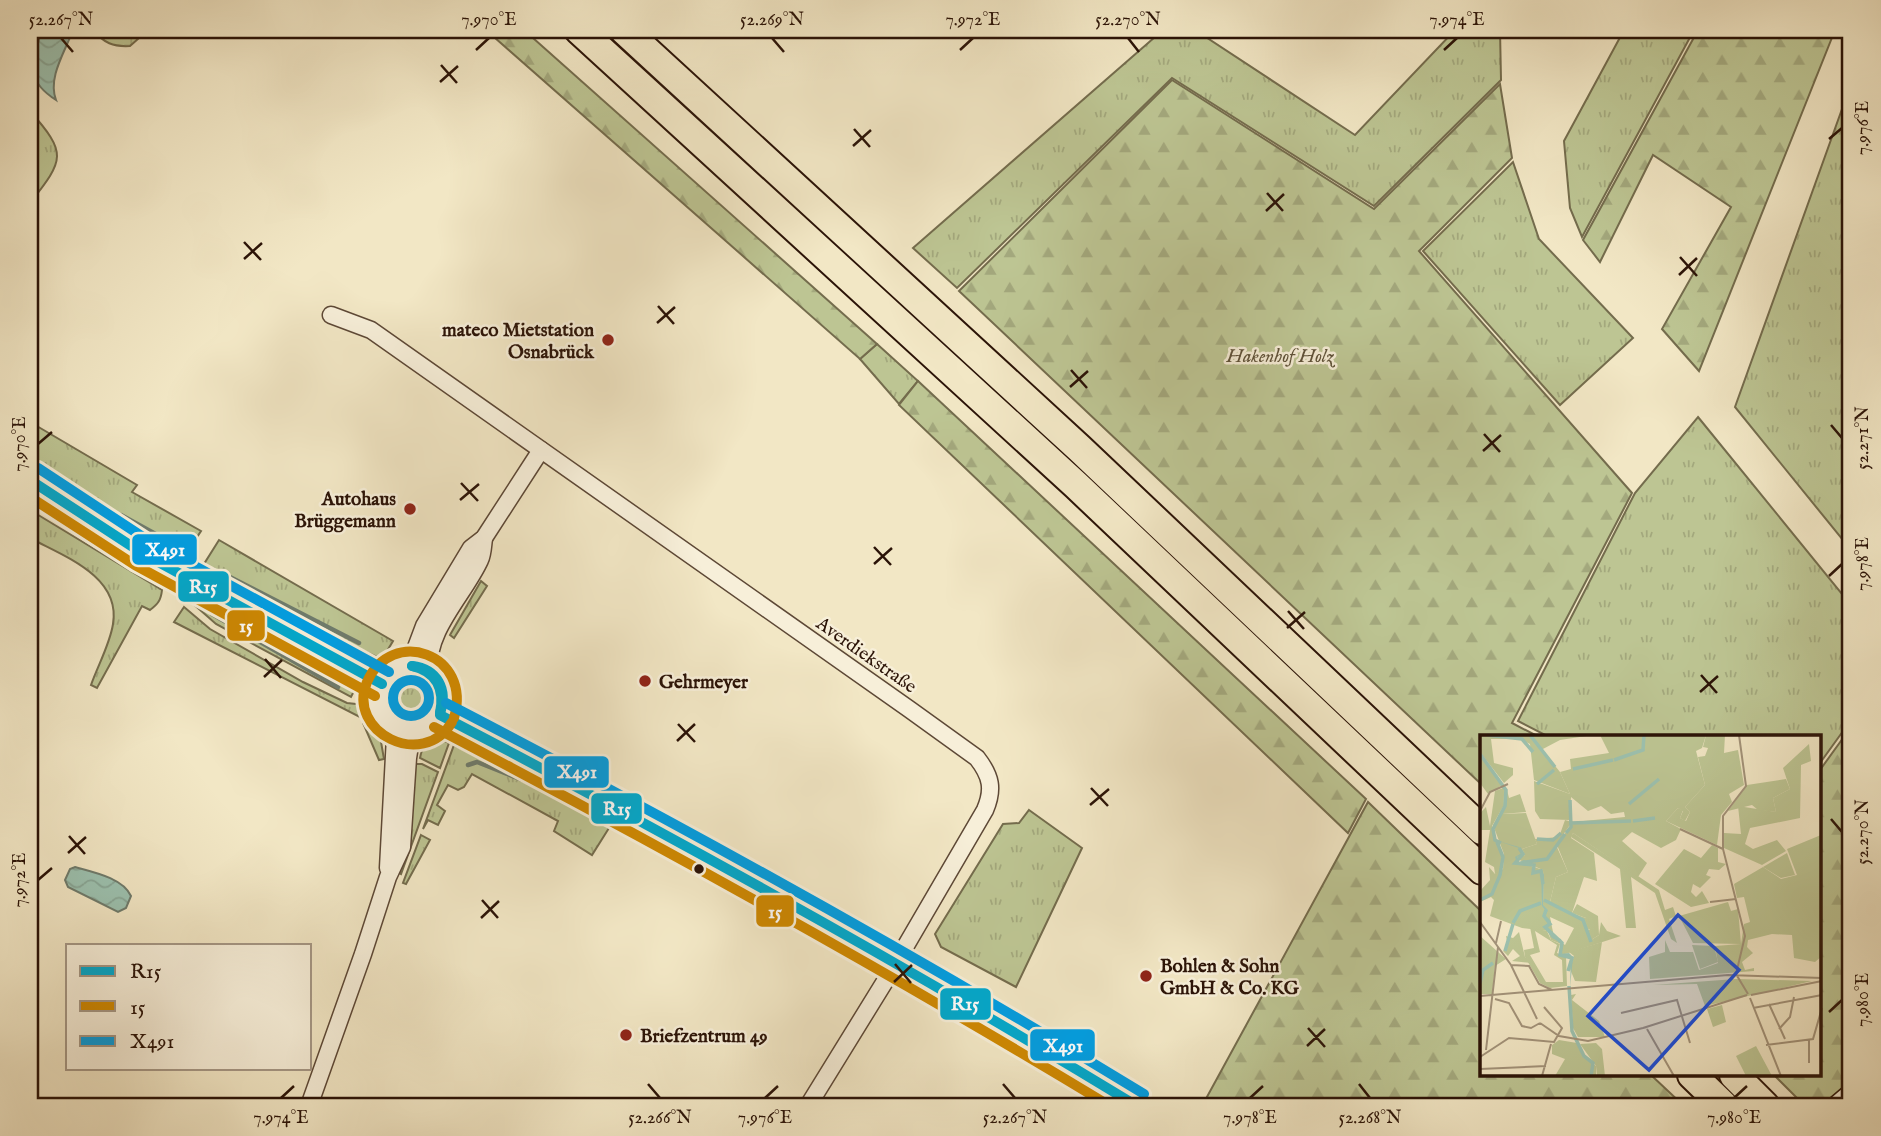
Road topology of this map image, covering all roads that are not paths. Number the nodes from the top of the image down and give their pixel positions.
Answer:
1 (579, 30) edge
2 (624, 30) edge
3 (331, 316) dead end
4 (541, 450) junction
5 (30, 480) edge
6 (419, 668) junction
7 (382, 684) junction
8 (440, 715) junction
9 (391, 724) junction
10 (415, 731) junction
11 (1480, 828) edge
12 (1480, 868) edge
13 (388, 877) junction
14 (896, 962) junction
15 (1693, 1076) edge
16 (1735, 1076) edge
17 (1851, 1095) edge
18 (309, 1106) edge
19 (808, 1106) edge
20 (1137, 1106) edge
21 (1724, 1106) edge
22 (1765, 1106) edge
23 (1838, 1106) edge

1 - 12 highway
2 - 11 highway
3 - 4 street, Averdiekstraße
4 - 6 street
4 - 14 street, Averdiekstraße
5 - 7 street
6 - 7 street
6 - 8 street
7 - 9 street
8 - 10 street
8 - 14 street
9 - 10 street
9 - 13 street
10 - 13 street
13 - 18 street
14 - 19 street, Averdiekstraße
14 - 20 street
15 - 21 highway
16 - 22 highway
17 - 23 street

